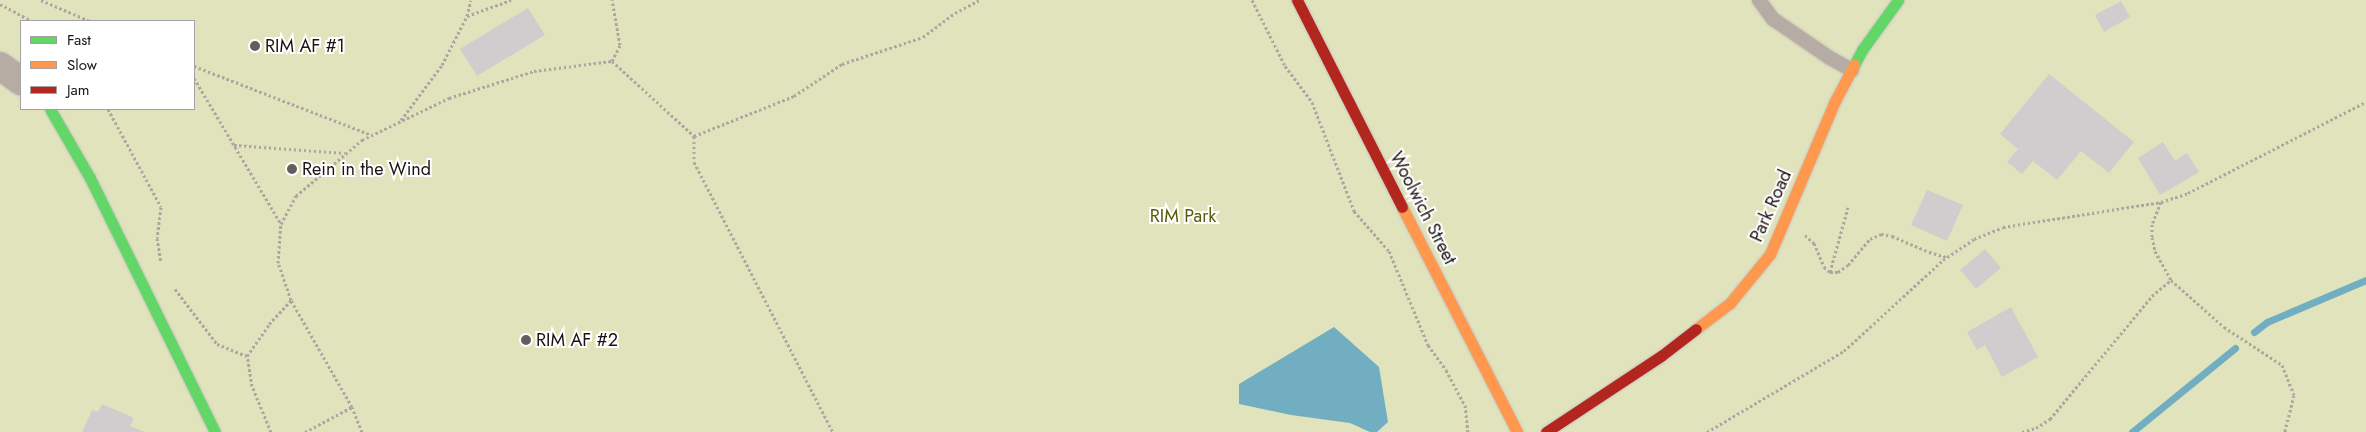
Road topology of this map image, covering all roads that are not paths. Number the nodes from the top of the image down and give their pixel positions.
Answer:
1 (1297, 0) edge
2 (1759, 0) edge
3 (1898, 0) edge
4 (0, 66) edge
5 (1852, 70) junction
6 (20, 80) edge
7 (51, 110) edge
8 (215, 432) edge
9 (1517, 432) edge
10 (1546, 432) edge

1 - 9 street, Woolwich Street
2 - 5 lane
3 - 5 street, Park Road
4 - 6 street
5 - 10 street, Park Road
7 - 8 street

